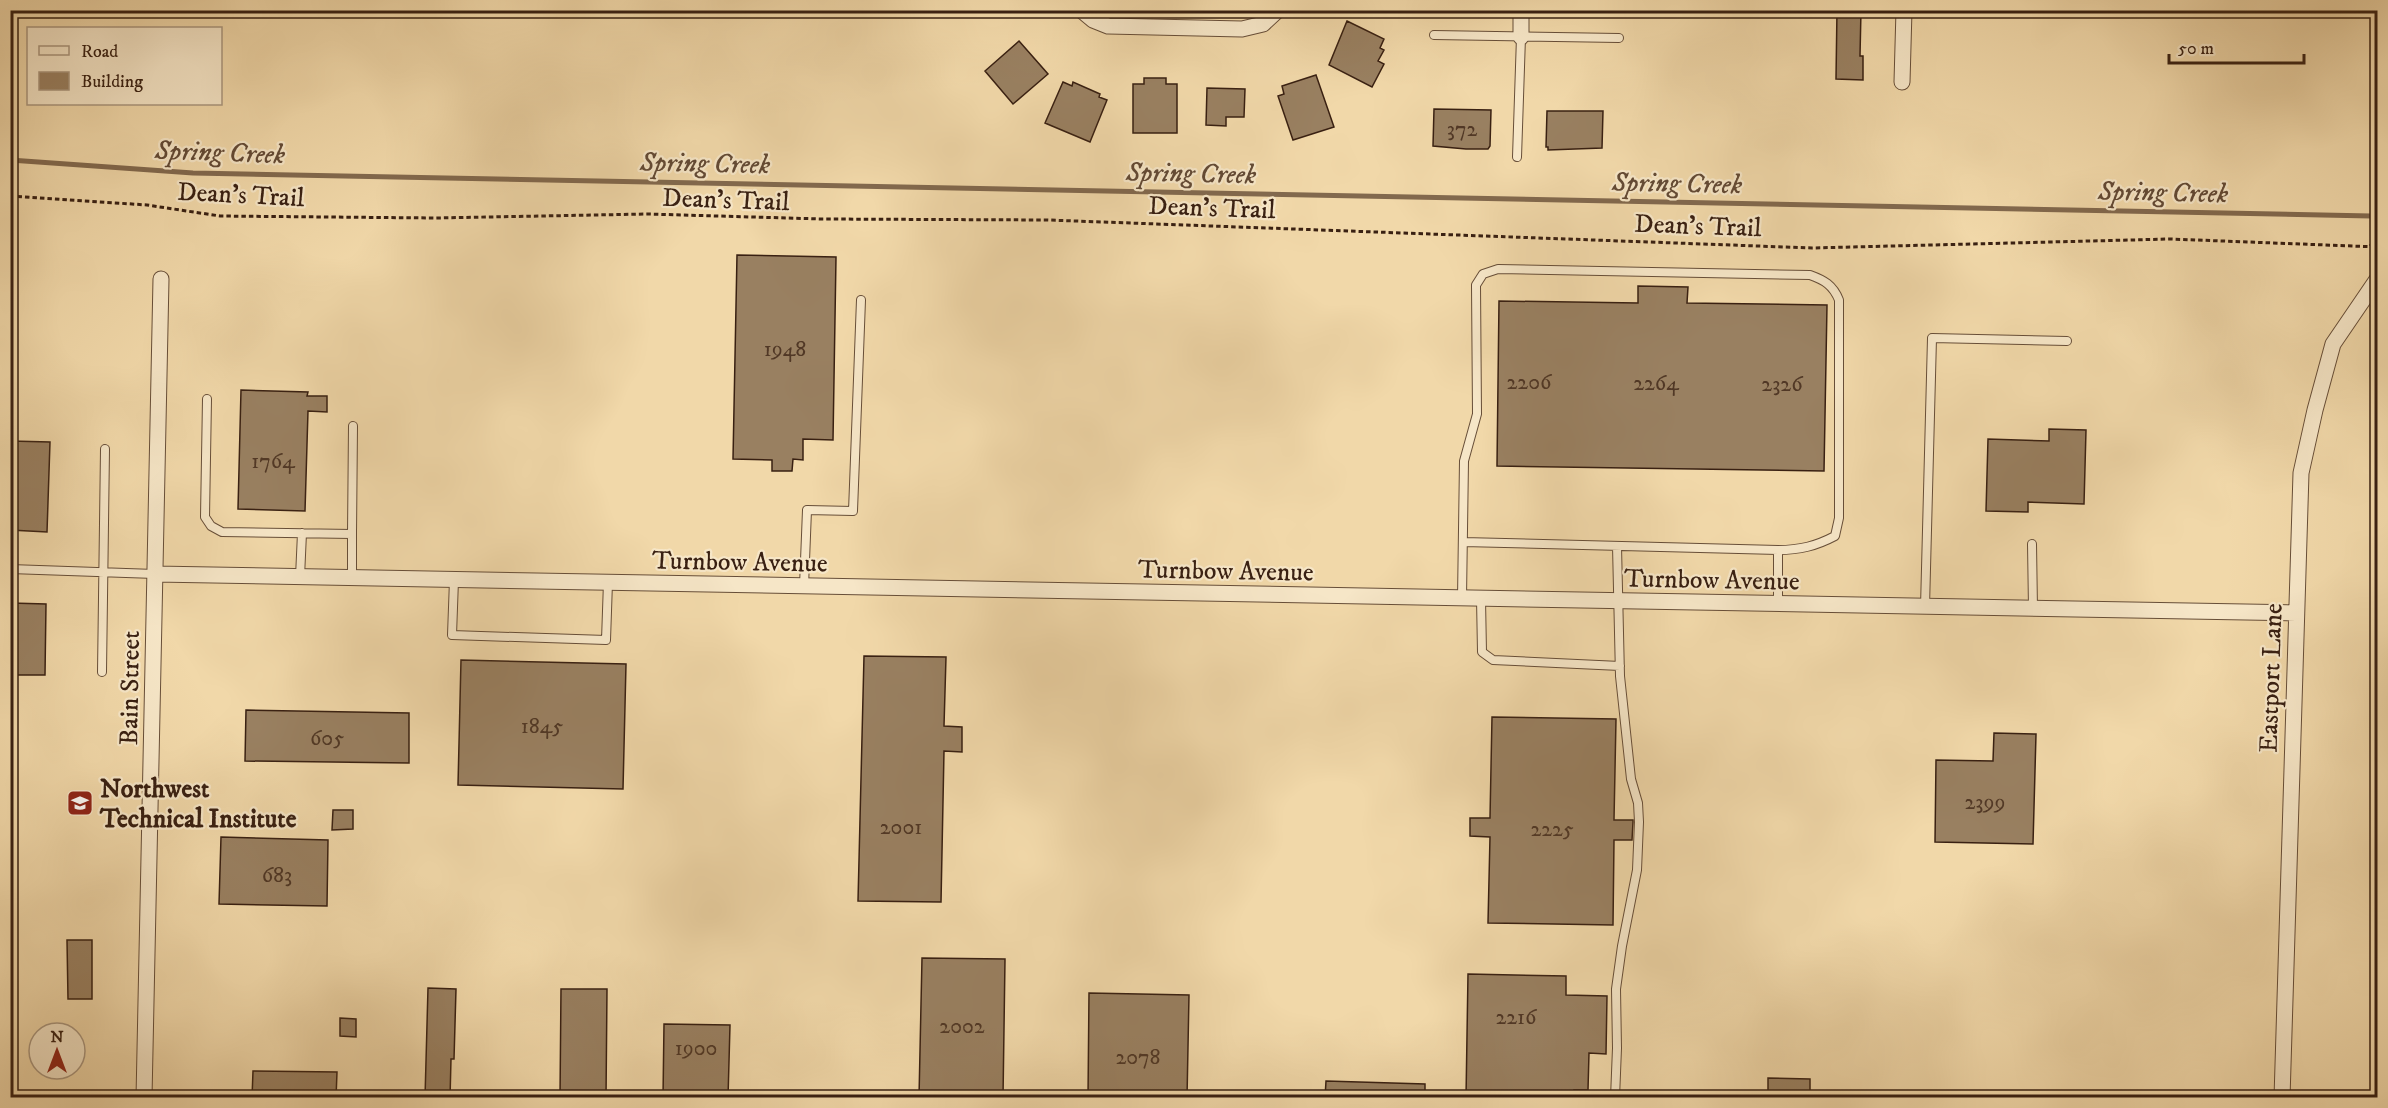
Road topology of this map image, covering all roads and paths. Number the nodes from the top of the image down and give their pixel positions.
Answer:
1 (1082, 10) edge
2 (1521, 10) edge
3 (1904, 10) edge
4 (1278, 12) edge
5 (1434, 35) dead end
6 (1521, 37) junction
7 (1619, 38) dead end
8 (1902, 82) dead end
9 (1517, 157) dead end
10 (10, 196) edge
11 (2378, 237) edge
12 (2370, 246) junction
13 (2378, 247) edge
14 (2378, 278) edge
15 (161, 279) dead end
16 (861, 300) dead end
17 (2067, 341) dead end
18 (207, 399) dead end
19 (353, 426) dead end
20 (105, 449) dead end
21 (302, 533) junction
22 (352, 534) junction
23 (1463, 542) junction
24 (2032, 544) dead end
25 (1617, 546) junction
26 (1778, 550) junction
27 (10, 569) edge
28 (104, 572) junction
29 (155, 574) junction
30 (300, 577) junction
31 (352, 577) junction
32 (454, 579) junction
33 (608, 582) junction
34 (804, 586) junction
35 (1462, 598) junction
36 (1481, 599) junction
37 (1617, 601) junction
38 (1778, 604) junction
39 (1925, 607) junction
40 (2033, 609) junction
41 (2296, 613) junction
42 (1620, 666) junction
43 (102, 672) dead end
44 (144, 1098) edge
45 (1615, 1098) edge
46 (2282, 1098) edge

1 - 4 street
2 - 6 street
3 - 8 street
5 - 6 lane
6 - 7 lane
6 - 9 lane
10 - 12 path, Dean's Trail
11 - 12 path
12 - 13 path, Dean's Trail
14 - 41 street, Eastport Lane
15 - 29 street, Bain Street
16 - 34 lane
17 - 39 lane
18 - 21 lane
19 - 22 lane
20 - 28 lane
21 - 22 lane
21 - 30 lane
22 - 31 lane
23 - 25 lane
23 - 26 lane
23 - 35 lane
24 - 40 lane
25 - 26 lane
25 - 37 lane
26 - 38 lane
27 - 28 lane
28 - 29 lane
28 - 43 lane
29 - 30 street, Turnbow Avenue
29 - 44 street, Bain Street
30 - 31 street, Turnbow Avenue
31 - 32 street, Turnbow Avenue
32 - 33 street, Turnbow Avenue
32 - 33 lane
33 - 34 street, Turnbow Avenue
34 - 35 street, Turnbow Avenue
35 - 36 street, Turnbow Avenue
36 - 37 street, Turnbow Avenue
36 - 42 lane
37 - 38 street, Turnbow Avenue
37 - 42 lane
38 - 39 street, Turnbow Avenue
39 - 40 street, Turnbow Avenue
40 - 41 street, Turnbow Avenue
41 - 46 street, Eastport Lane
42 - 45 lane

